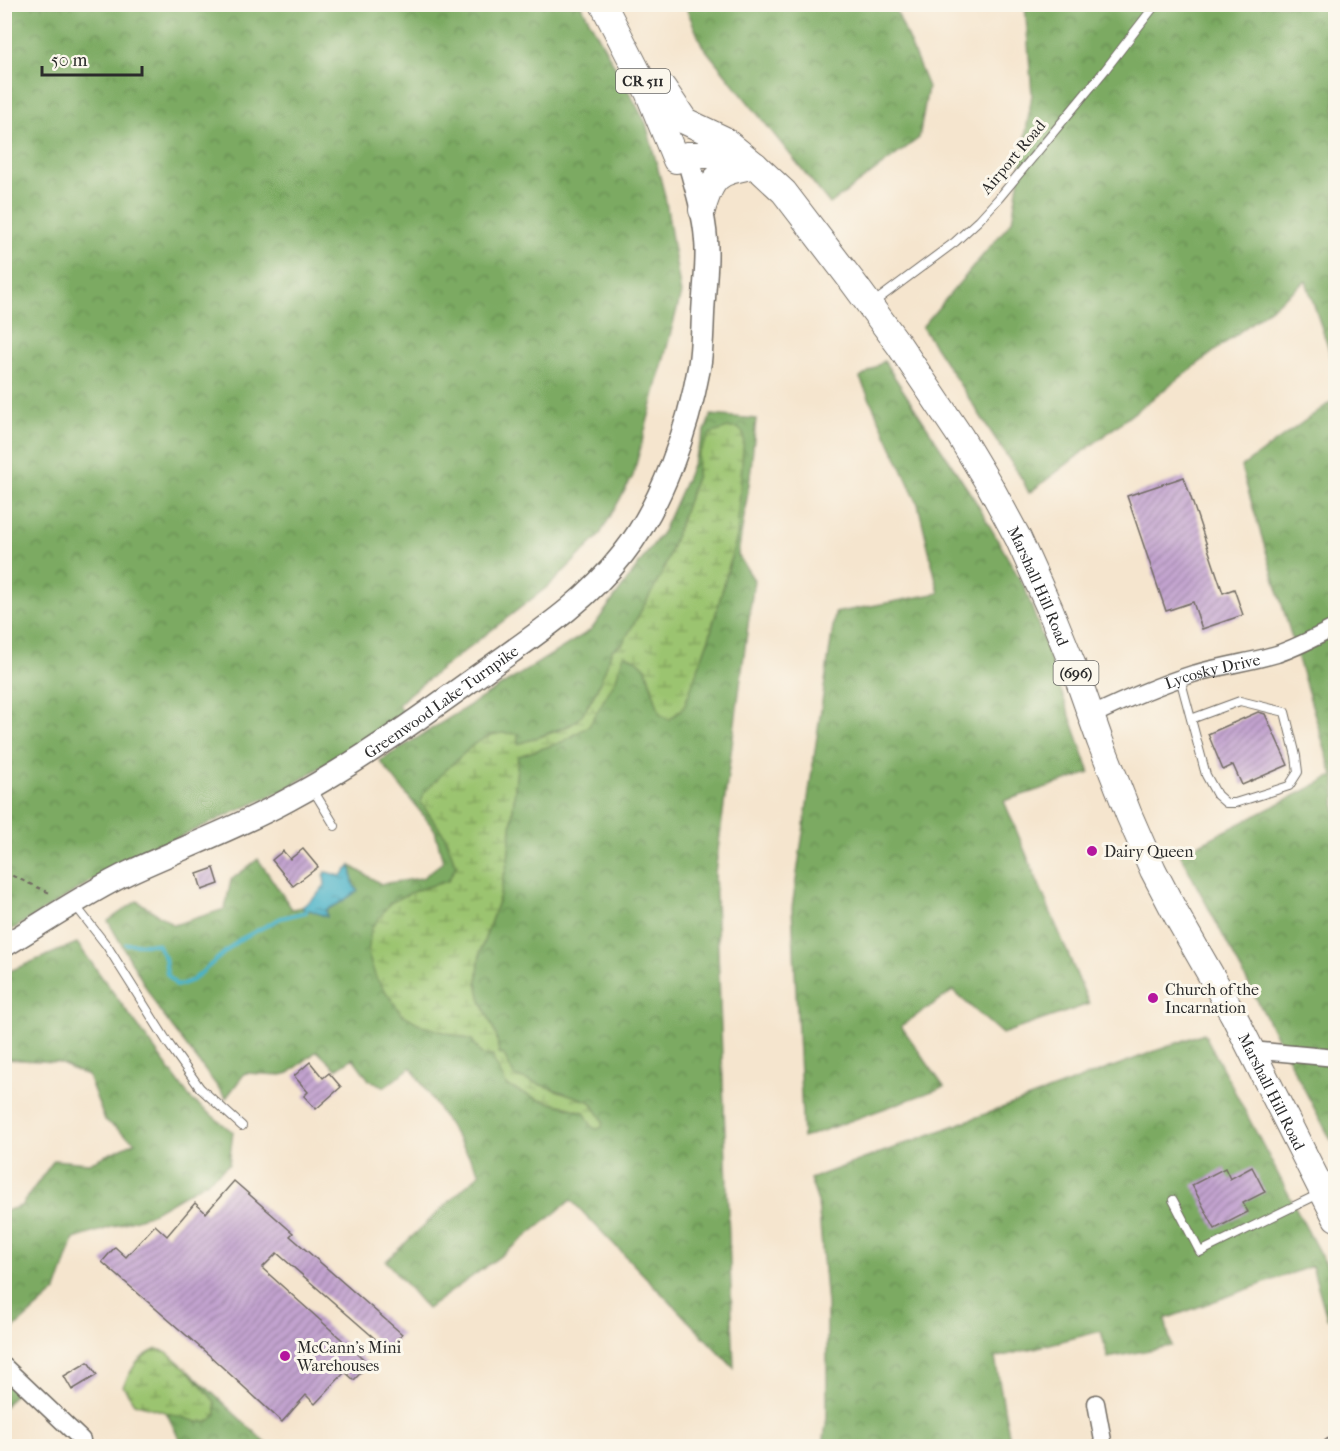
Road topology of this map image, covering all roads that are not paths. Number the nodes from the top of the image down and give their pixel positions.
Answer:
1 (603, 4) edge
2 (620, 4) edge
3 (1156, 4) edge
4 (663, 88) junction
5 (681, 158) junction
6 (755, 165) junction
7 (702, 210) junction
8 (703, 303) junction
9 (870, 305) junction
10 (1335, 627) edge
11 (1180, 678) junction
12 (1091, 716) junction
13 (1191, 719) junction
14 (312, 787) junction
15 (335, 826) dead end
16 (74, 904) junction
17 (4, 946) edge
18 (1251, 1050) junction
19 (1335, 1058) edge
20 (242, 1126) dead end
21 (1322, 1192) junction
22 (1173, 1200) dead end
23 (1335, 1218) edge
24 (4, 1366) edge
25 (1096, 1403) dead end
26 (82, 1440) dead end
27 (1104, 1446) edge

1 - 5 main road, Greenwood Lake Turnpike / CR 511
2 - 4 main road, Greenwood Lake Turnpike / CR 511
3 - 9 lane, Airport Road
4 - 5 main road, Greenwood Lake Turnpike / CR 511
4 - 6 main road
5 - 6 main road, Marshall Hill Road
5 - 7 main road, Greenwood Lake Turnpike / CR 511
5 - 8 main road, Greenwood Lake Turnpike / CR 511
6 - 7 main road
6 - 9 main road, Marshall Hill Road / (696)
7 - 8 main road, Greenwood Lake Turnpike / CR 511
8 - 14 main road, Greenwood Lake Turnpike / CR 511
9 - 12 main road, Marshall Hill Road / (696)
10 - 11 street, Lycosky Drive
11 - 12 street, Lycosky Drive
11 - 13 lane
12 - 18 main road, Marshall Hill Road / (696)
13 - 13 lane
14 - 15 lane
14 - 16 main road, Greenwood Lake Turnpike / CR 511
16 - 17 main road, Greenwood Lake Turnpike / CR 511
16 - 20 lane
18 - 19 street
18 - 21 main road, Marshall Hill Road / (696)
21 - 22 lane
21 - 23 main road, Marshall Hill Road / (696)
24 - 26 street
25 - 27 street

